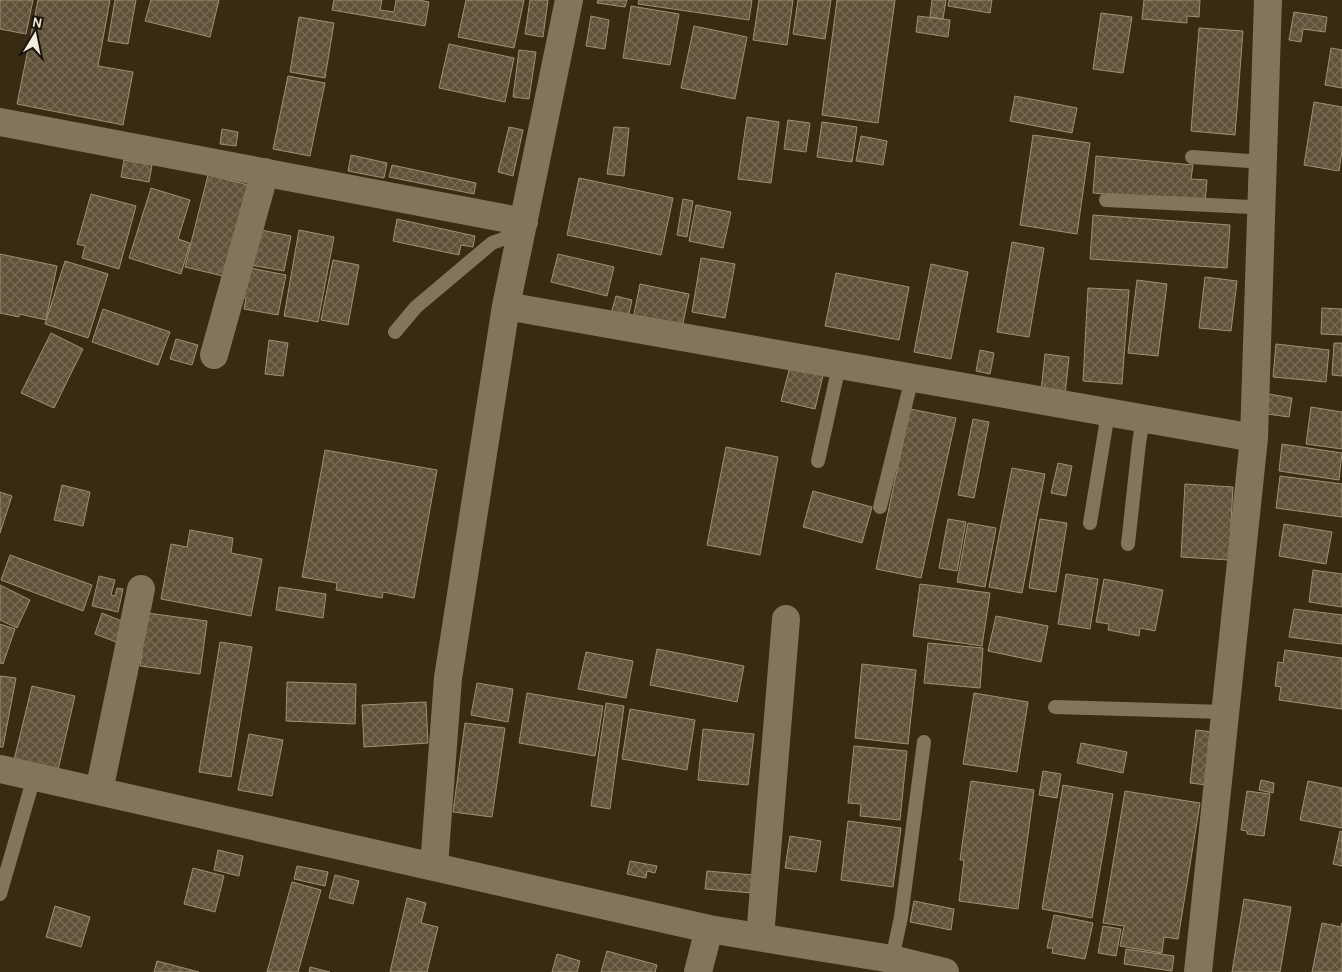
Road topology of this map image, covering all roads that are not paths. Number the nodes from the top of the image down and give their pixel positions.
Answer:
1 (569, 0) edge
2 (1268, 0) edge
3 (0, 122) edge
4 (1192, 157) dead end
5 (1263, 162) junction
6 (265, 172) junction
7 (1106, 200) dead end
8 (1261, 203) junction
9 (523, 227) junction
10 (506, 306) junction
11 (395, 332) dead end
12 (214, 355) dead end
13 (838, 366) junction
14 (912, 378) junction
15 (1108, 412) junction
16 (1143, 419) junction
17 (1254, 438) junction
18 (818, 461) dead end
19 (880, 507) dead end
20 (1090, 523) dead end
21 (1128, 544) dead end
22 (141, 589) dead end
23 (786, 619) dead end
24 (1055, 707) dead end
25 (1225, 712) junction
26 (924, 742) dead end
27 (0, 769) edge
28 (34, 777) junction
29 (99, 791) junction
30 (434, 866) junction
31 (0, 894) edge
32 (709, 928) junction
33 (760, 937) junction
34 (892, 959) junction
35 (698, 972) edge
36 (945, 972) edge
37 (1198, 972) edge

1 - 9 street
2 - 5 street
3 - 6 street
4 - 5 lane
5 - 8 street
6 - 9 street
6 - 12 street
7 - 8 lane
8 - 17 street
9 - 10 street
9 - 11 lane
10 - 13 street
10 - 30 street
13 - 14 street
13 - 18 lane
14 - 15 street
14 - 19 lane
15 - 16 street
15 - 20 lane
16 - 17 street
16 - 21 lane
17 - 25 street
22 - 29 street
23 - 33 street
24 - 25 lane
25 - 37 street
26 - 34 lane
27 - 28 street
28 - 29 street
28 - 31 lane
29 - 30 street
30 - 32 street
32 - 33 street
32 - 35 street
33 - 34 street
34 - 36 street

